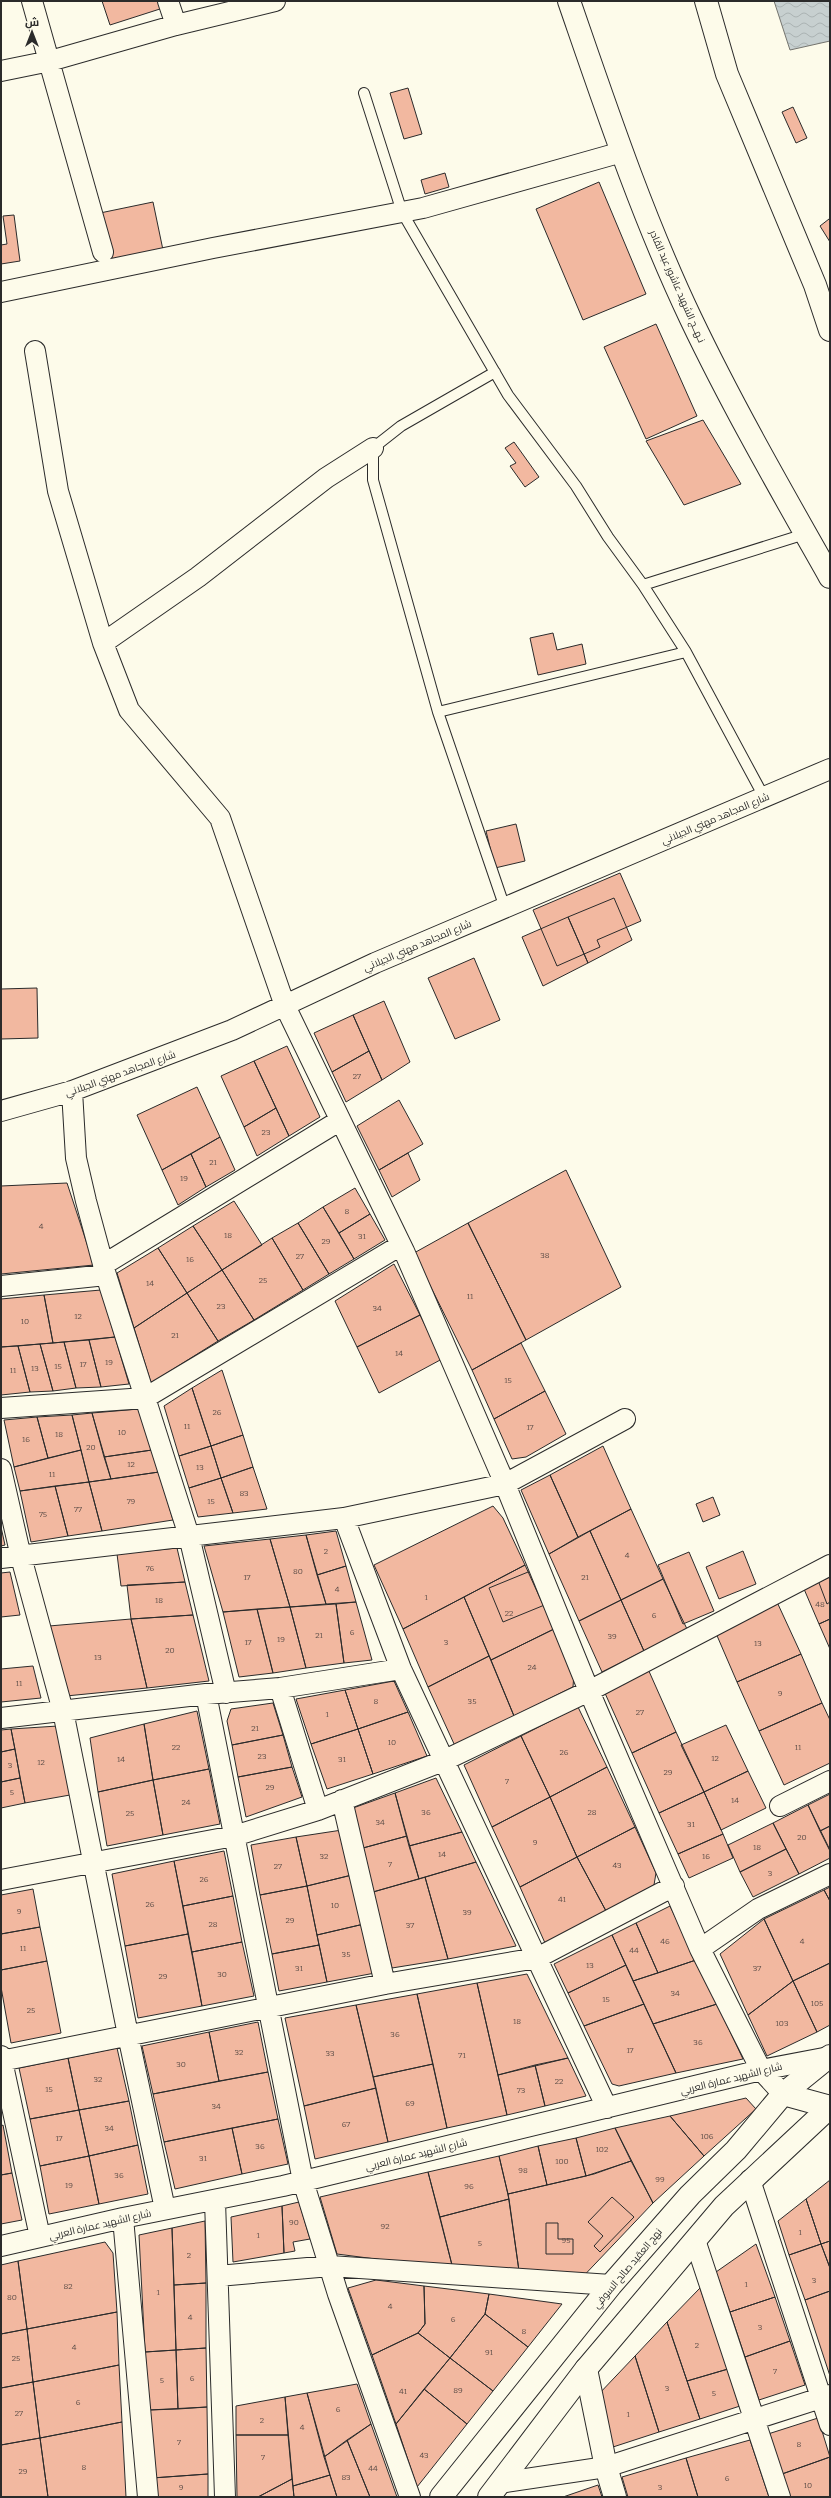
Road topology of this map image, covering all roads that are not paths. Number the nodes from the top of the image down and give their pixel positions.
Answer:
1 (32, 1) edge
2 (168, 1) edge
3 (276, 1) edge
4 (569, 1) edge
5 (706, 1) edge
6 (176, 25) junction
7 (50, 61) junction
8 (1, 71) edge
9 (364, 93) dead end
10 (622, 152) junction
11 (402, 212) junction
12 (103, 252) dead end
13 (1, 292) edge
14 (830, 330) edge
15 (35, 352) dead end
16 (495, 372) junction
17 (373, 448) junction
18 (806, 534) junction
19 (830, 577) edge
20 (643, 584) junction
21 (103, 642) junction
22 (686, 652) junction
23 (438, 712) junction
24 (830, 769) edge
25 (764, 798) junction
26 (505, 908) junction
27 (285, 1006) junction
28 (72, 1092) junction
29 (1, 1111) edge
30 (340, 1121) junction
31 (401, 1245) junction
32 (105, 1270) junction
33 (1, 1286) edge
34 (146, 1398) junction
35 (1, 1408) edge
36 (625, 1419) dead end
37 (1, 1469) edge
38 (505, 1484) junction
39 (344, 1518) junction
40 (189, 1536) junction
41 (21, 1557) junction
42 (1, 1558) edge
43 (830, 1565) edge
44 (401, 1669) junction
45 (280, 1688) junction
46 (589, 1691) junction
47 (216, 1693) junction
48 (63, 1711) junction
49 (1, 1718) edge
50 (443, 1761) junction
51 (830, 1781) edge
52 (342, 1800) junction
53 (780, 1806) dead end
54 (318, 1810) junction
55 (234, 1836) junction
56 (94, 1863) junction
57 (830, 1874) edge
58 (1, 1880) edge
59 (674, 1886) junction
60 (700, 1949) junction
61 (537, 1958) junction
62 (385, 1984) junction
63 (269, 2007) junction
64 (128, 2035) junction
65 (830, 2056) edge
66 (1, 2059) edge
67 (761, 2070) junction
68 (783, 2094) junction
69 (830, 2107) edge
70 (607, 2108) junction
71 (750, 2180) junction
72 (303, 2181) junction
73 (215, 2201) junction
74 (166, 2209) junction
75 (123, 2218) junction
76 (40, 2237) junction
77 (695, 2240) junction
78 (1, 2246) edge
79 (330, 2266) junction
80 (218, 2276) junction
81 (611, 2285) junction
82 (586, 2369) junction
83 (826, 2397) edge
84 (754, 2420) junction
85 (830, 2425) edge
86 (606, 2467) junction
87 (494, 2490) edge
88 (148, 2497) edge
89 (225, 2497) edge
90 (410, 2497) edge
91 (441, 2497) edge
92 (615, 2497) edge
93 (780, 2497) edge

1 - 7 street
2 - 6 street
3 - 6 street
4 - 10 main road, نـهــج الشهيد عاشور عبد القادر
5 - 14 main road
6 - 7 street
7 - 8 street
7 - 12 street
9 - 11 lane
10 - 11 street
10 - 18 main road, نـهــج الشهيد عاشور عبد القادر
11 - 13 street
11 - 16 lane
15 - 21 street
16 - 17 lane
16 - 20 lane
17 - 21 street
17 - 23 lane
18 - 19 main road, نـهــج الشهيد عاشور عبد القادر
18 - 20 lane
20 - 22 lane
21 - 27 street
22 - 23 lane
22 - 25 lane
23 - 26 lane
24 - 25 street, شارع المجاهد مهني الجيلاني
25 - 26 street, شارع المجاهد مهني الجيلاني
26 - 27 street, شارع المجاهد مهني الجيلاني
27 - 28 street, شارع المجاهد مهني الجيلاني
27 - 30 street
28 - 29 street, شارع المجاهد مهني الجيلاني
28 - 32 street
30 - 31 street
30 - 32 street
31 - 34 street
31 - 38 street
32 - 33 street
32 - 34 street
34 - 35 street
34 - 40 street
36 - 38 street
37 - 41 street
38 - 39 street
38 - 46 street
39 - 40 street
39 - 44 street
40 - 41 street
40 - 47 street
41 - 42 street
41 - 48 street
43 - 46 street
44 - 45 street
44 - 50 street
45 - 47 street
45 - 54 street
46 - 50 street
46 - 59 street
47 - 48 street
47 - 55 street
48 - 49 street
48 - 56 street
50 - 52 street
50 - 61 street
51 - 53 street
52 - 54 street
52 - 62 street
54 - 55 street
55 - 56 street
55 - 63 street
56 - 58 street
56 - 64 street
57 - 60 street
59 - 60 street
59 - 61 street
60 - 67 street
61 - 62 street
61 - 70 street
62 - 63 street
63 - 64 street
63 - 72 street
64 - 66 street
64 - 74 street
65 - 67 street, شارع الشهيد عمارة العربي
65 - 68 main road, نهج العقيد صالح السوفي
66 - 76 street
67 - 68 street
67 - 70 street, شارع الشهيد عمارة العربي
68 - 69 main road
68 - 81 main road, نهج العقيد صالح السوفي
69 - 71 main road
70 - 72 street, شارع الشهيد عمارة العربي
71 - 77 main road
71 - 83 street
72 - 73 street, شارع الشهيد عمارة العربي
72 - 79 street
73 - 74 street, شارع الشهيد عمارة العربي
73 - 80 street
74 - 75 street, شارع الشهيد عمارة العربي
75 - 76 street, شارع الشهيد عمارة العربي
75 - 88 street
76 - 78 street, شارع الشهيد عمارة العربي
77 - 82 main road
77 - 84 street
79 - 80 street
79 - 81 street
79 - 90 street
80 - 89 street
81 - 91 main road, نهج العقيد صالح السوفي
82 - 86 main road
82 - 87 main road
83 - 84 street
83 - 85 street
84 - 86 street
84 - 93 street
86 - 87 street
86 - 92 main road

